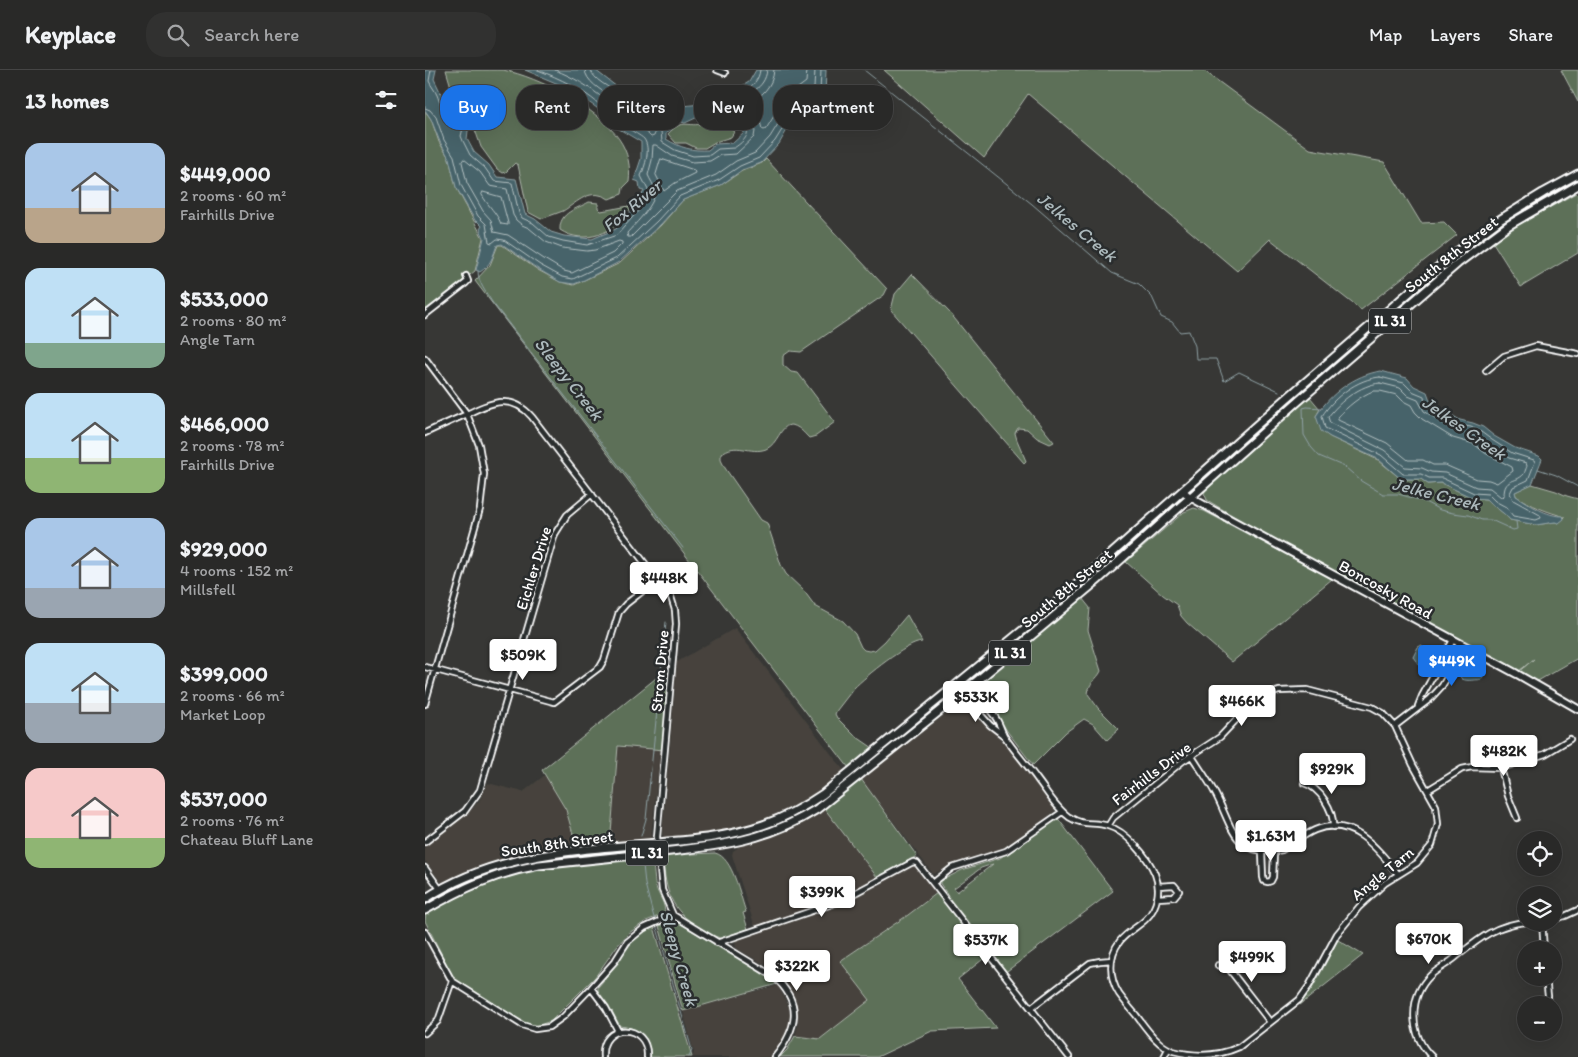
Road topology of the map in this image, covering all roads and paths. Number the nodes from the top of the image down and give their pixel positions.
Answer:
1 (717, 70) edge
2 (725, 73) dead end
3 (1578, 174) edge
4 (1578, 185) edge
5 (467, 276) dead end
6 (425, 315) edge
7 (1578, 354) edge
8 (425, 358) edge
9 (1486, 371) dead end
10 (467, 414) junction
11 (425, 433) edge
12 (1183, 491) junction
13 (592, 494) junction
14 (1190, 497) junction
15 (658, 579) junction
16 (1453, 640) junction
17 (1465, 647) junction
18 (425, 667) edge
19 (435, 669) junction
20 (977, 681) junction
21 (955, 686) junction
22 (510, 691) junction
23 (961, 694) junction
24 (425, 704) edge
25 (1418, 707) junction
26 (1578, 709) edge
27 (1395, 726) junction
28 (1004, 736) junction
29 (1570, 739) dead end
30 (1191, 755) junction
31 (1501, 768) junction
32 (1303, 783) dead end
33 (1428, 790) junction
34 (1062, 812) junction
35 (1517, 818) dead end
36 (1108, 826) junction
37 (1333, 826) junction
38 (425, 842) edge
39 (658, 843) junction
40 (659, 852) junction
41 (1262, 852) junction
42 (1274, 852) junction
43 (425, 868) edge
44 (1397, 874) junction
45 (933, 883) junction
46 (1158, 886) junction
47 (440, 890) junction
48 (1157, 898) junction
49 (425, 899) edge
50 (425, 910) edge
51 (1578, 910) edge
52 (673, 916) junction
53 (1562, 916) edge
54 (1517, 924) edge
55 (425, 932) edge
56 (717, 943) junction
57 (1111, 960) junction
58 (1218, 965) dead end
59 (452, 981) junction
60 (1547, 986) edge
61 (591, 988) junction
62 (1548, 996) dead end
63 (1031, 1008) junction
64 (1270, 1022) junction
65 (618, 1031) junction
66 (425, 1033) edge
67 (1168, 1049) junction
68 (603, 1057) edge
69 (647, 1057) edge
70 (775, 1057) edge
71 (1069, 1057) edge
72 (1164, 1057) edge
73 (1432, 1057) edge

1 - 2 street
3 - 12 main road, South 8th Street
4 - 14 main road, South 8th Street / IL 31
5 - 6 street
7 - 9 street
8 - 10 street
10 - 11 street
10 - 13 street, Strom Drive
10 - 19 street
12 - 14 street, Boncosky Road
12 - 21 main road, South 8th Street
13 - 15 street, Strom Drive
13 - 22 street, Eichler Drive
14 - 16 street, Boncosky Road
14 - 20 main road, South 8th Street / IL 31
15 - 22 street
15 - 39 street, Strom Drive
16 - 17 street, Boncosky Road
16 - 25 street
17 - 25 street
17 - 26 street, Boncosky Road
18 - 19 street
19 - 22 street
19 - 24 street
20 - 23 main road, South 8th Street / IL 31
20 - 28 street
21 - 23 street
21 - 39 main road, South 8th Street
22 - 38 street, Eichler Drive
23 - 28 street
23 - 40 main road, South 8th Street / IL 31
25 - 27 street
27 - 30 street, Fairhills Drive
27 - 33 street, Angle Tarn
28 - 34 street
29 - 31 street
30 - 36 street, Fairhills Drive
30 - 41 street
31 - 33 street
31 - 35 street
32 - 37 street
33 - 44 street, Angle Tarn
34 - 36 street
34 - 45 street
36 - 46 street
37 - 42 street
37 - 44 street
39 - 40 street, Strom Drive
39 - 47 main road, South 8th Street
40 - 50 main road, South 8th Street / IL 31
40 - 52 street, Strom Drive
41 - 42 street
41 - 42 street
43 - 47 street
44 - 64 street, Angle Tarn
45 - 56 street
45 - 63 street
46 - 48 street
46 - 48 street
47 - 49 main road, South 8th Street
48 - 57 street
51 - 53 street
52 - 56 street
52 - 61 street
54 - 73 street
55 - 59 street
56 - 70 street
57 - 63 street
57 - 67 street, Angle Tarn
58 - 64 street
59 - 61 street
59 - 66 street
60 - 62 street
61 - 65 street
63 - 71 street
64 - 67 street, Angle Tarn
65 - 68 street
65 - 69 street
67 - 72 street

